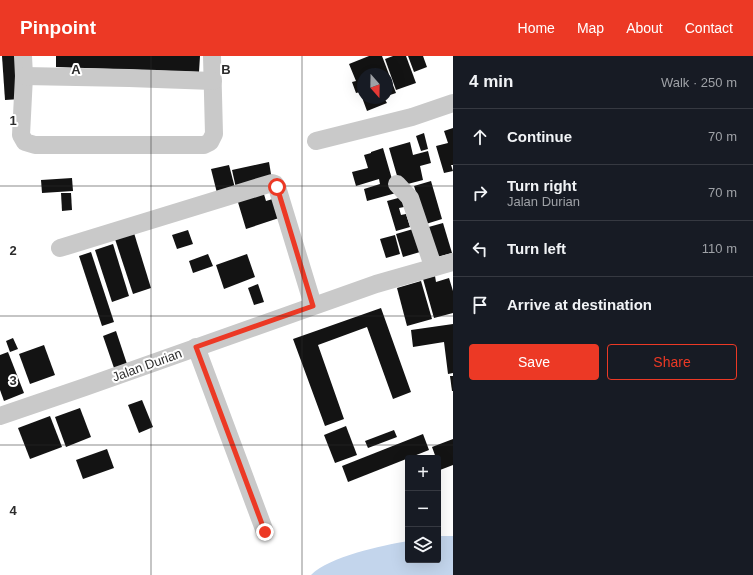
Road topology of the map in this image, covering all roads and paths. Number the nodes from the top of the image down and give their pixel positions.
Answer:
1 (23, 56) edge
2 (212, 56) edge
3 (24, 76) junction
4 (213, 81) junction
5 (453, 103) edge
6 (316, 141) dead end
7 (397, 184) dead end
8 (60, 248) dead end
9 (453, 262) edge
10 (433, 266) junction
11 (313, 306) junction
12 (196, 347) junction
13 (0, 416) edge
14 (265, 532) dead end

1 - 3 street
2 - 4 street
3 - 4 street
3 - 4 street
5 - 6 street
7 - 10 street
8 - 11 street
9 - 10 street, Jalan Durian
10 - 11 street, Jalan Durian
11 - 12 street, Jalan Durian
12 - 13 street, Jalan Durian
12 - 14 street

